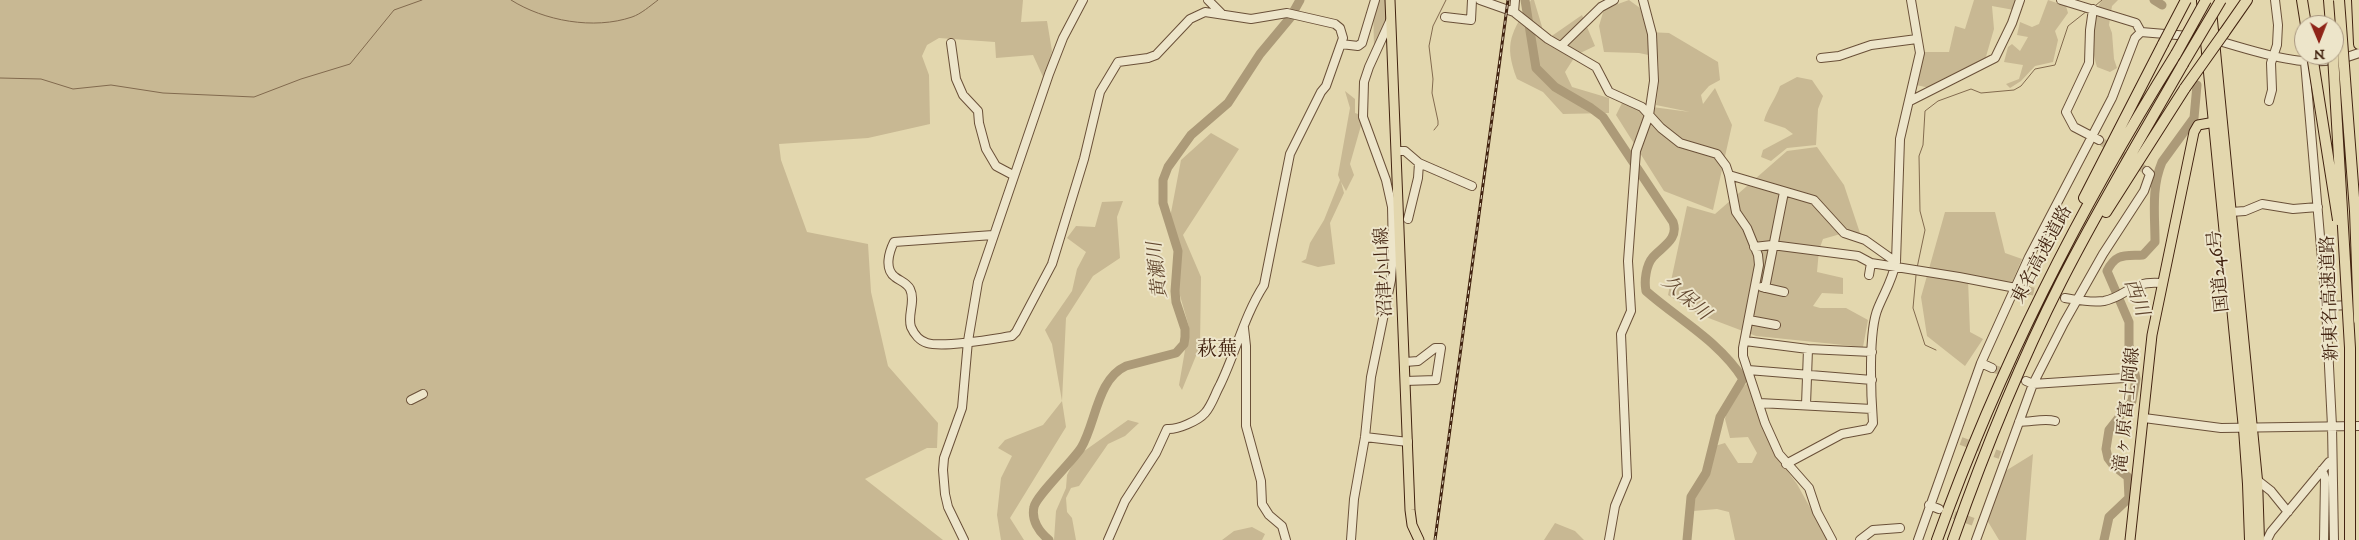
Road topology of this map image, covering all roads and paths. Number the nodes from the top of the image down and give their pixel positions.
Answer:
1 (1082, 0) edge
2 (1208, 0) edge
3 (1376, 0) edge
4 (1390, 0) edge
5 (1472, 0) edge
6 (1480, 0) edge
7 (1515, 0) edge
8 (1614, 0) edge
9 (1643, 0) edge
10 (1911, 0) edge
11 (2020, 0) edge
12 (2061, 0) edge
13 (2186, 0) edge
14 (2204, 0) edge
15 (2210, 0) edge
16 (2221, 0) edge
17 (2247, 0) edge
18 (2275, 0) edge
19 (2302, 0) edge
20 (2329, 0) edge
21 (2339, 0) edge
22 (2357, 0) edge
23 (2093, 9) junction
24 (1221, 13) junction
25 (1517, 14) junction
26 (2304, 15) edge
27 (2330, 15) edge
28 (1445, 17) dead end
29 (1391, 20) junction
30 (2141, 32) junction
31 (2215, 37) junction
32 (1917, 39) junction
33 (951, 43) dead end
34 (1341, 44) junction
35 (2359, 44) edge
36 (1561, 46) junction
37 (2359, 53) edge
38 (2273, 56) junction
39 (1821, 58) dead end
40 (2294, 58) edge
41 (2344, 59) edge
42 (2308, 65) edge
43 (2309, 65) edge
44 (2334, 65) edge
45 (2269, 101) dead end
46 (1910, 102) junction
47 (1649, 115) junction
48 (2215, 122) junction
49 (2095, 139) junction
50 (1396, 151) junction
51 (1419, 163) junction
52 (2147, 171) dead end
53 (1013, 175) junction
54 (1729, 175) junction
55 (1472, 186) dead end
56 (1784, 192) junction
57 (2318, 207) junction
58 (2231, 212) junction
59 (1408, 219) dead end
60 (993, 235) junction
61 (1773, 245) junction
62 (1754, 248) junction
63 (1397, 252) junction
64 (1871, 263) junction
65 (1895, 265) junction
66 (1869, 275) dead end
67 (2162, 284) junction
68 (1756, 286) junction
69 (1765, 288) junction
70 (2015, 288) junction
71 (2026, 290) tunnel mouth
72 (1784, 292) dead end
73 (2065, 298) tunnel mouth
74 (2077, 300) junction
75 (2359, 305) edge
76 (2326, 306) junction
77 (1749, 320) junction
78 (2359, 320) edge
79 (1776, 325) dead end
80 (1244, 327) junction
81 (968, 341) junction
82 (1745, 341) junction
83 (2350, 348) junction
84 (1808, 349) junction
85 (1872, 352) junction
86 (1405, 362) junction
87 (1981, 363) junction
88 (1992, 368) tunnel mouth
89 (1748, 370) junction
90 (1807, 374) junction
91 (2124, 378) dead end
92 (1872, 380) junction
93 (1405, 381) junction
94 (1998, 382) junction
95 (2029, 383) junction
96 (2012, 387) junction
97 (424, 394) dead end
98 (411, 400) dead end
99 (1759, 403) junction
100 (1806, 405) junction
101 (1872, 409) junction
102 (2144, 418) junction
103 (2055, 421) dead end
104 (2019, 422) junction
105 (2332, 426) junction
106 (2359, 426) edge
107 (2248, 429) junction
108 (1365, 437) junction
109 (1408, 442) junction
110 (2329, 462) dead end
111 (1786, 464) junction
112 (2322, 470) junction
113 (2257, 480) junction
114 (1929, 505) junction
115 (1939, 509) tunnel mouth
116 (2288, 512) junction
117 (1900, 528) dead end
118 (964, 540) edge
119 (1108, 540) edge
120 (1286, 540) edge
121 (1351, 540) edge
122 (1419, 540) edge
123 (1609, 540) edge
124 (1832, 540) edge
125 (1860, 540) edge
126 (1918, 540) edge
127 (1937, 540) edge
128 (1953, 540) edge
129 (1976, 540) edge
130 (2130, 540) edge
131 (2250, 540) edge
132 (2258, 540) edge
133 (2267, 540) edge
134 (2324, 540) edge
135 (2334, 540) edge
136 (2350, 540) edge

1 - 53 street
2 - 24 street
3 - 34 street
4 - 29 main road, 沼津小山線
5 - 28 street
6 - 25 street
7 - 25 street
8 - 36 street
9 - 47 street
10 - 32 street
11 - 46 street
12 - 23 street
13 - 94 highway, bridge
14 - 31 highway, 国道246号
14 - 94 highway, 東名高速道路, bridge
15 - 31 highway, 国道246号
16 - 96 highway, 東名高速道路, bridge
17 - 31 highway
18 - 38 street
19 - 26 highway
20 - 27 highway
21 - 78 highway, 新東名高速道路, bridge
22 - 35 highway
23 - 30 street
23 - 49 street
24 - 34 street
24 - 81 street
25 - 36 street
29 - 50 main road, 沼津小山線
29 - 63 street
30 - 31 street
30 - 49 street
31 - 38 street
31 - 48 highway, 国道246号
31 - 58 highway, 国道246号
31 - 96 highway, bridge
32 - 39 street
32 - 46 street
33 - 53 street
34 - 80 street
36 - 47 street
37 - 41 street
38 - 40 street
38 - 45 street
42 - 57 street
43 - 83 highway, bridge
44 - 83 highway, 新東名高速道路, bridge
46 - 65 street
47 - 54 street
47 - 123 street
48 - 67 main road, 滝ヶ原富士岡線
48 - 107 highway, 国道246号
49 - 70 street
50 - 51 street
50 - 63 main road, 沼津小山線
51 - 55 street
51 - 59 street
52 - 74 street
53 - 60 street
54 - 56 street
54 - 62 street
56 - 61 street
56 - 65 street
57 - 58 street
57 - 76 street
58 - 107 highway, 国道246号
60 - 81 street
60 - 81 street
61 - 62 street
61 - 64 street
61 - 69 street
62 - 68 street
63 - 86 main road, 沼津小山線
63 - 108 street
64 - 65 street
64 - 66 street
65 - 70 street
65 - 85 street
67 - 74 street
67 - 102 main road, 滝ヶ原富士岡線
68 - 69 street
68 - 77 street
69 - 72 street
70 - 71 street
70 - 87 street
73 - 74 street
74 - 95 street
75 - 76 street
76 - 105 street
77 - 79 street
77 - 82 street
80 - 119 street
80 - 120 street
81 - 118 street
82 - 84 street
82 - 89 street
83 - 136 highway, 新東名高速道路, bridge
84 - 85 street
84 - 90 street
85 - 92 street
86 - 93 main road, 沼津小山線
86 - 93 street
87 - 88 street
87 - 114 street
89 - 90 street
89 - 99 street
90 - 92 street
90 - 100 street
91 - 95 street
92 - 101 street
93 - 109 main road, 沼津小山線
94 - 127 highway, 東名高速道路
95 - 104 street
96 - 128 highway, 東名高速道路
97 - 98 street
99 - 100 street
99 - 111 street
100 - 101 street
101 - 111 street
102 - 107 street
102 - 130 main road, 滝ヶ原富士岡線
103 - 104 street
104 - 129 street
105 - 106 street
105 - 107 street
105 - 135 street
107 - 113 highway, 国道246号
107 - 131 highway, 国道246号
108 - 109 street
108 - 121 street
109 - 122 main road, 沼津小山線
110 - 112 street
111 - 124 street
112 - 116 street
112 - 134 street
113 - 116 street
113 - 132 highway, 国道246号
114 - 115 street
114 - 126 street
116 - 133 street
117 - 125 street

